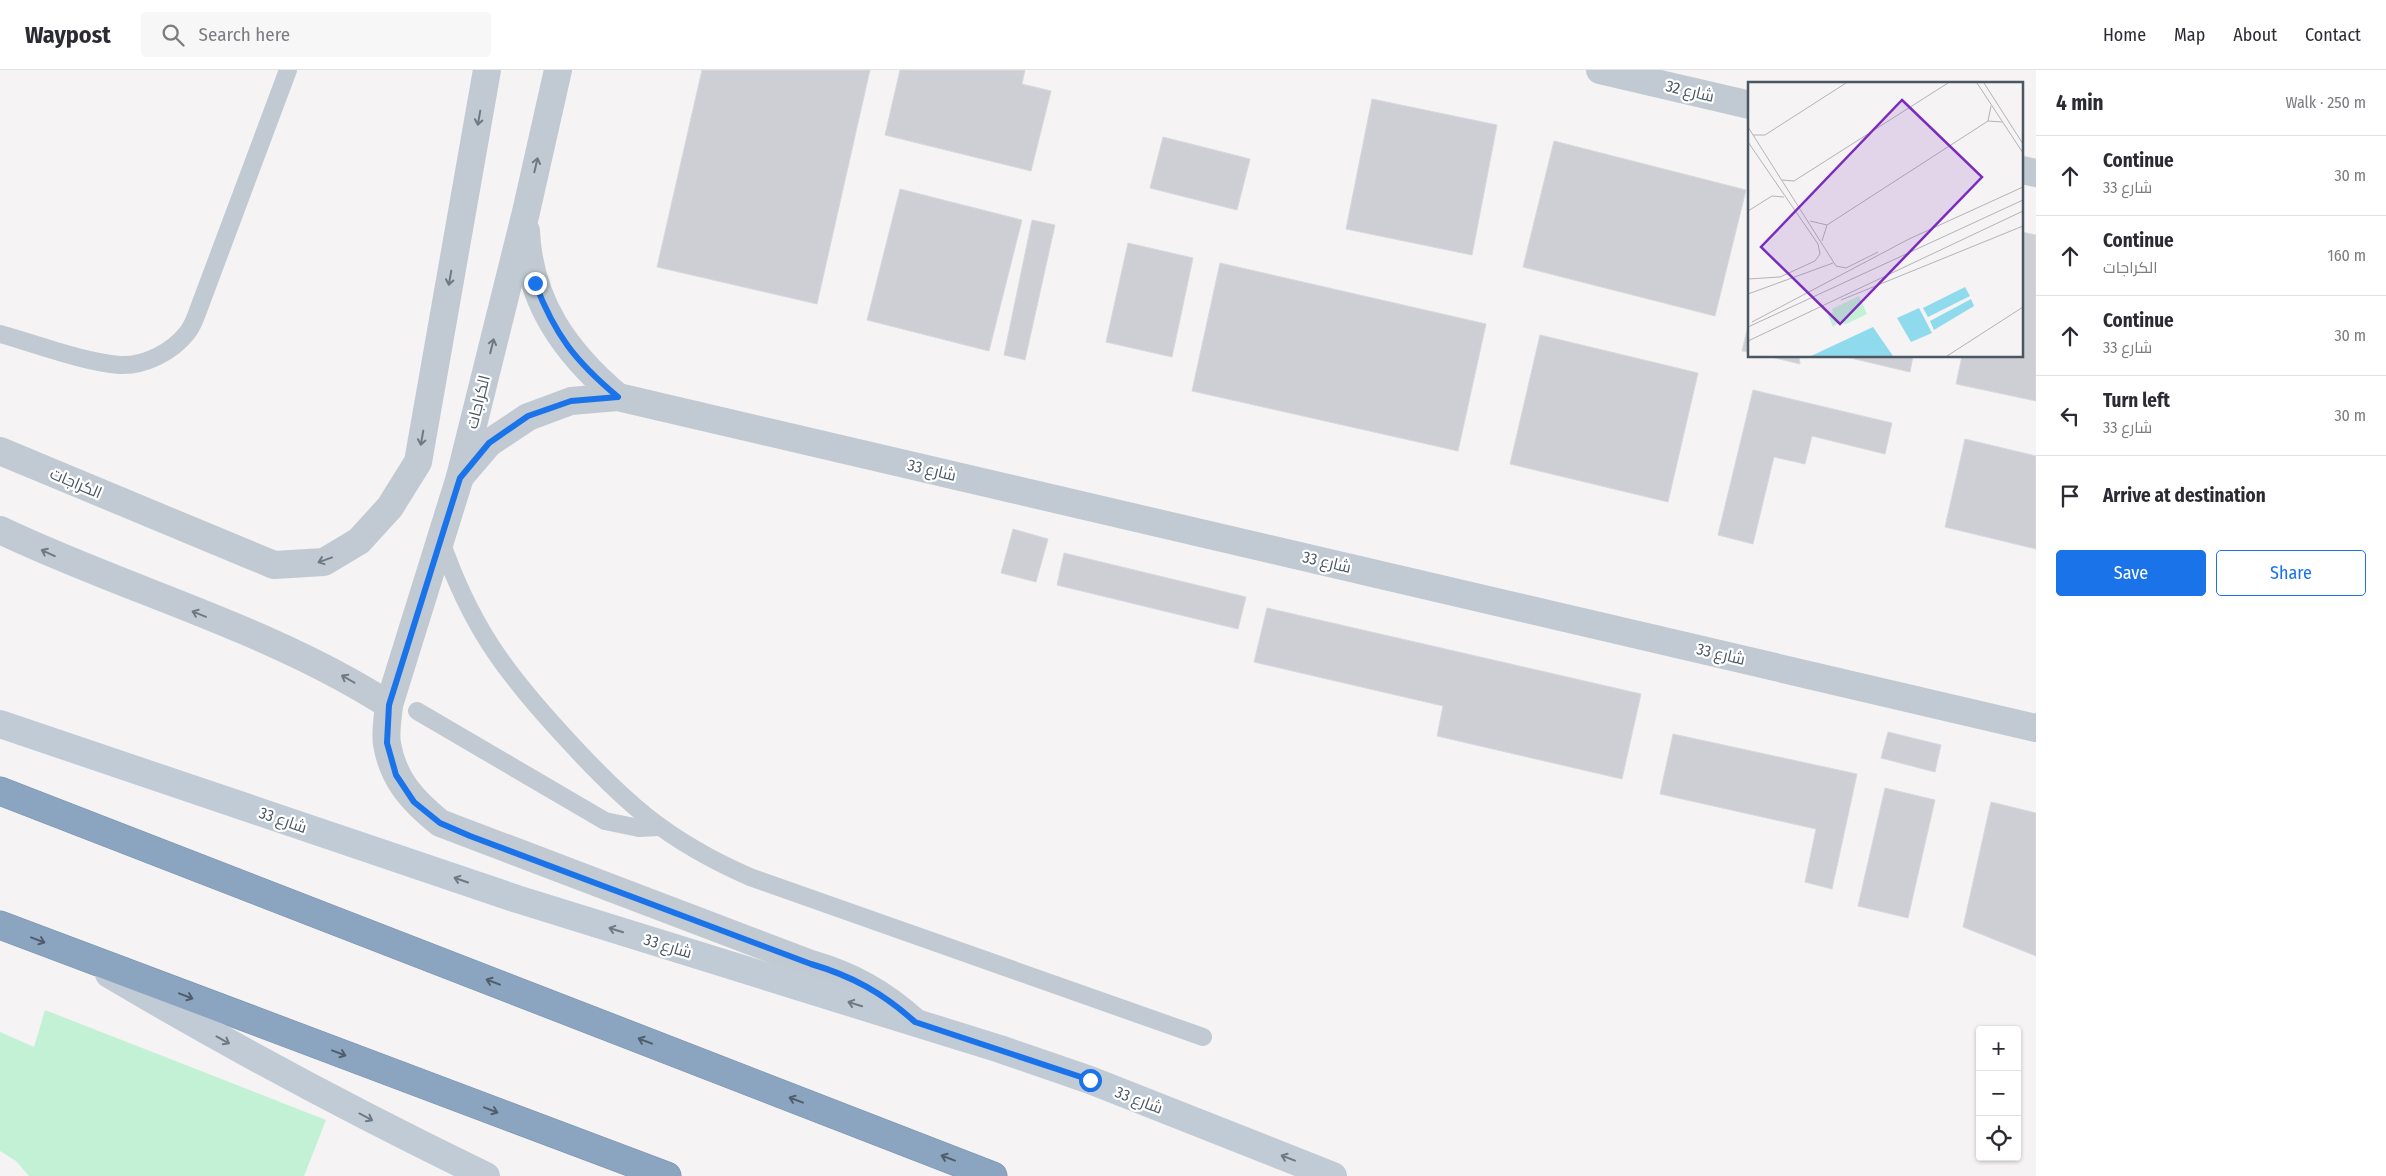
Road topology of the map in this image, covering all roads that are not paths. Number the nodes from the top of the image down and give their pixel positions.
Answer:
1 (288, 70) edge
2 (487, 70) edge
3 (558, 70) edge
4 (1600, 70) edge
5 (1748, 105) edge
6 (526, 212) junction
7 (0, 334) edge
8 (618, 397) junction
9 (0, 451) edge
10 (460, 478) junction
11 (0, 530) edge
12 (441, 541) junction
13 (389, 705) junction
14 (417, 711) dead end
15 (0, 724) edge
16 (2036, 728) edge
17 (0, 791) edge
18 (658, 827) junction
19 (0, 925) edge
20 (75, 954) junction
21 (915, 1022) junction
22 (1203, 1037) dead end
23 (486, 1176) edge
24 (667, 1176) edge
25 (993, 1176) edge
26 (1333, 1176) edge

1 - 7 lane
2 -> 9 street, الكراجات
6 -> 3 street, الكراجات
4 - 5 street, شارع 32
6 - 8 street, شارع 33
10 -> 6 street, الكراجات
8 - 10 street, شارع 33
8 - 16 street, شارع 33
10 - 12 street, الكراجات
13 -> 11 street
12 - 13 street, الكراجات
12 - 18 lane
13 - 21 street, الكراجات
14 - 18 lane
21 -> 15 street, شارع 33
25 -> 17 highway
18 - 22 lane
19 -> 20 highway
20 -> 23 street
20 -> 24 highway
26 -> 21 street, شارع 33

